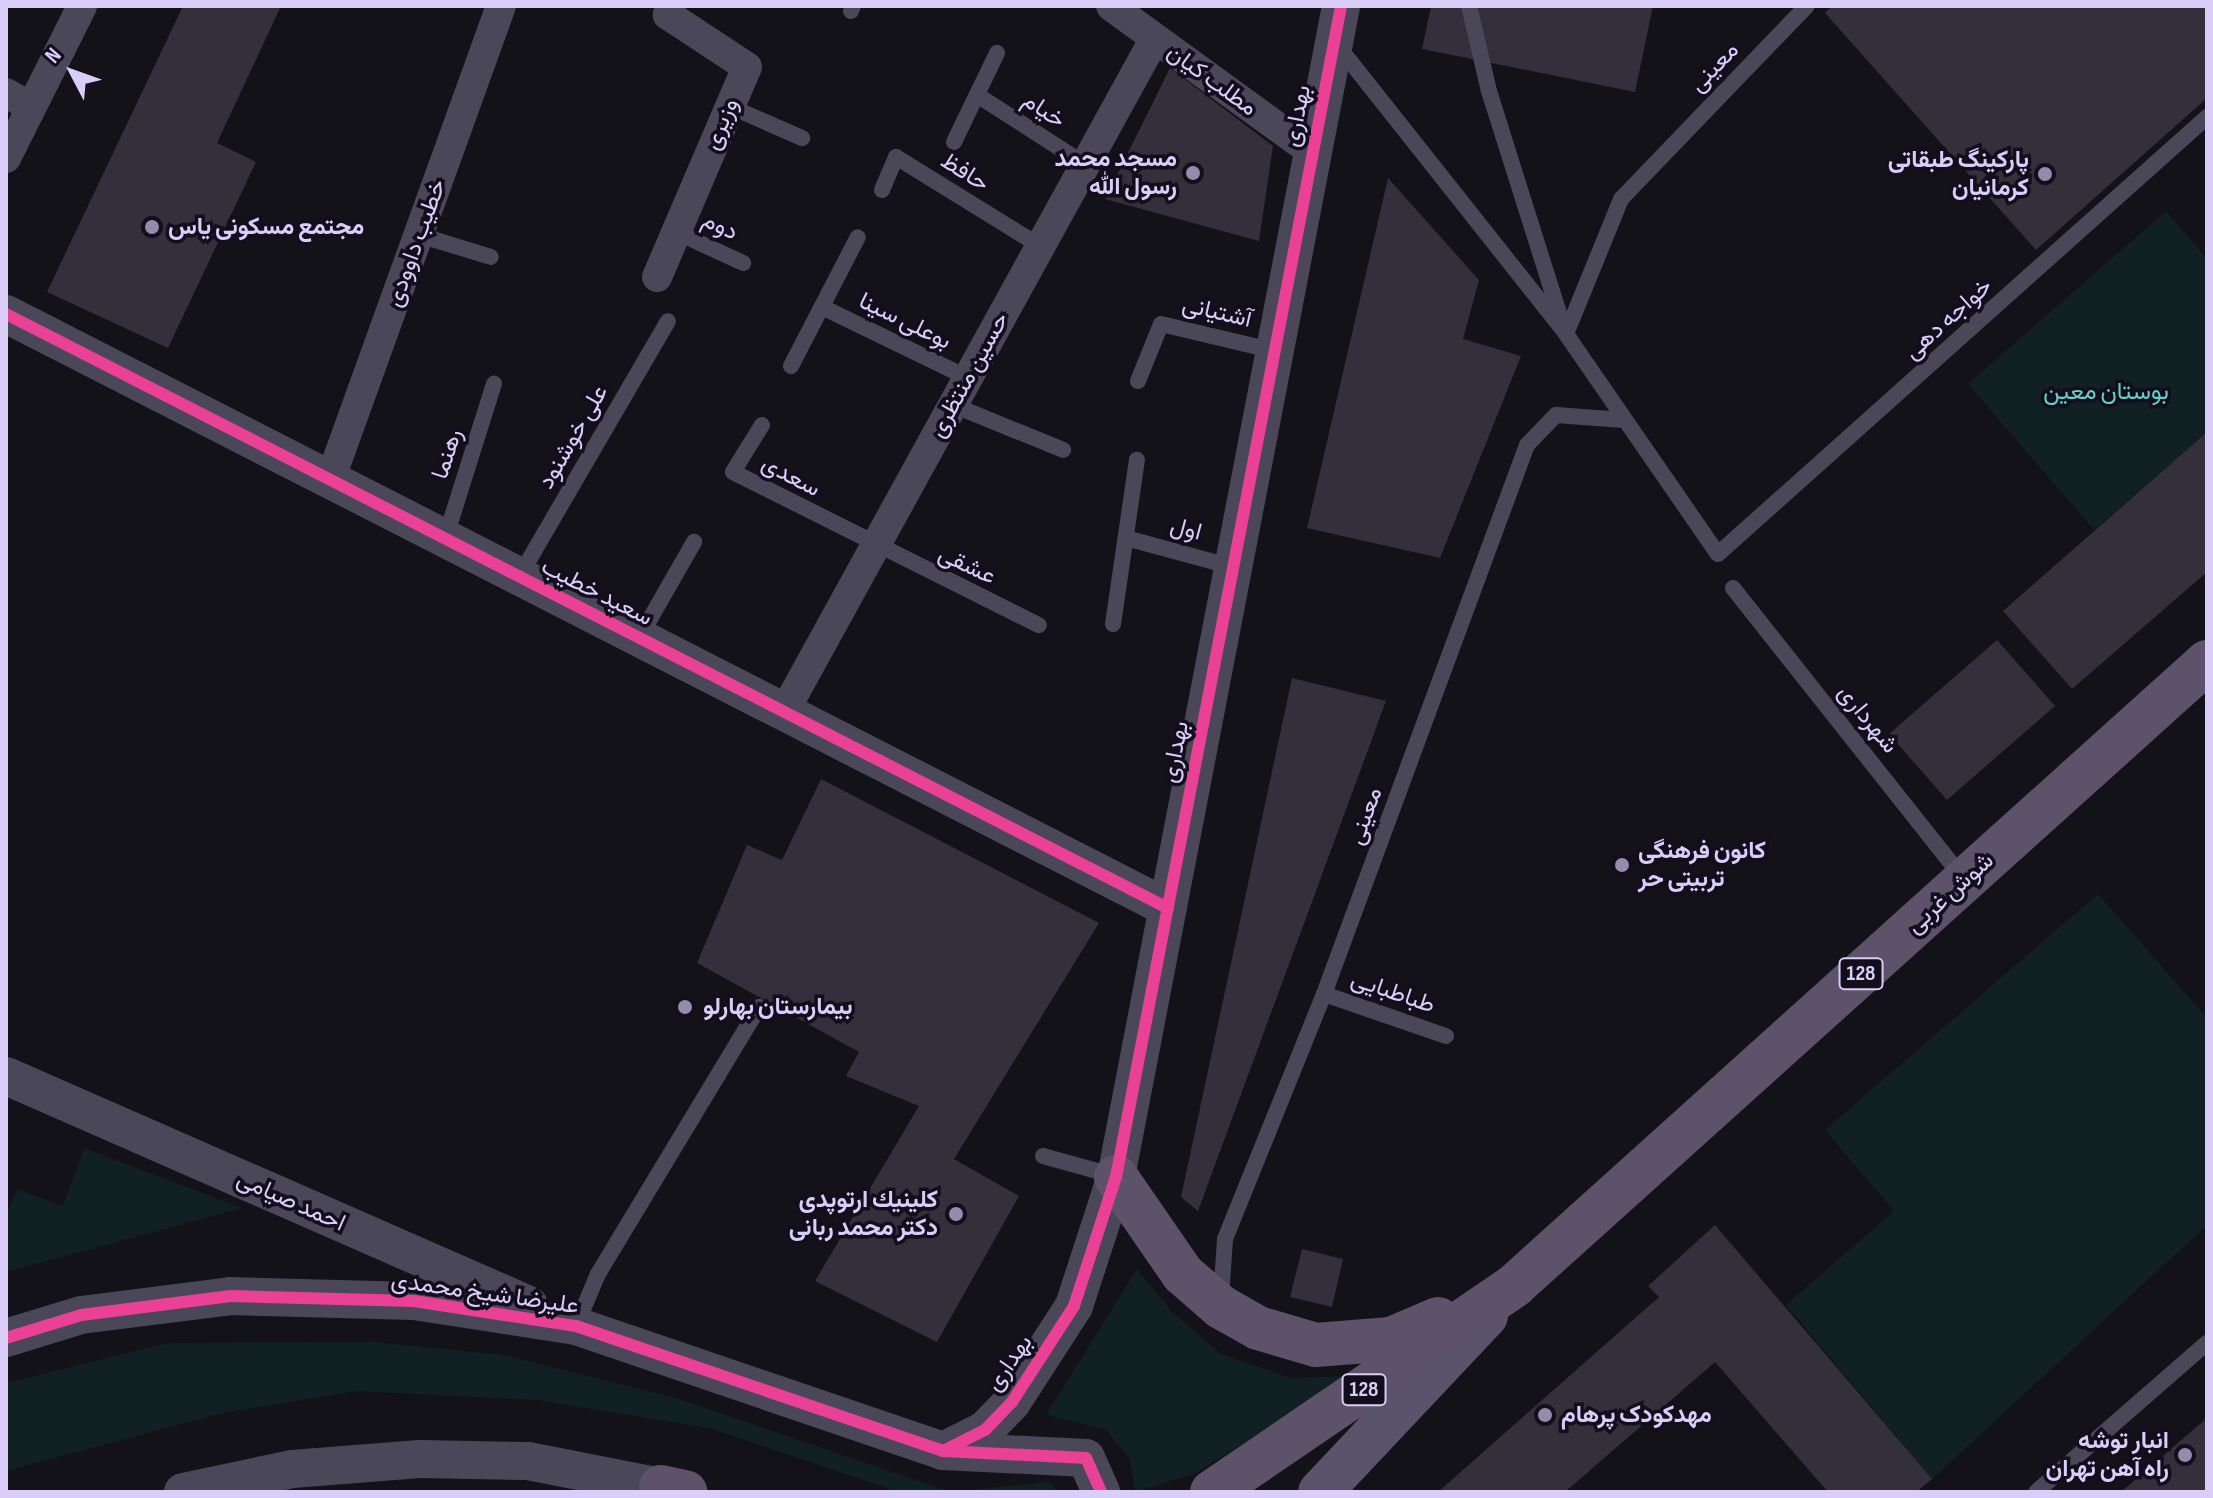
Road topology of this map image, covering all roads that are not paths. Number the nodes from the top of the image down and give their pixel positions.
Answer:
1 (82, 6) edge
2 (501, 6) edge
3 (671, 6) edge
4 (1111, 6) edge
5 (1469, 6) edge
6 (1807, 6) edge
7 (1337, 24) edge
8 (1155, 38) junction
9 (997, 53) dead end
10 (977, 95) junction
11 (19, 100) edge
12 (729, 106) junction
13 (2207, 117) edge
14 (802, 138) dead end
15 (954, 142) dead end
16 (1313, 153) junction
17 (6, 158) edge
18 (1086, 165) junction
19 (882, 190) dead end
20 (676, 232) junction
21 (419, 235) junction
22 (858, 237) dead end
23 (1040, 246) junction
24 (491, 257) dead end
25 (743, 263) dead end
26 (657, 277) dead end
27 (822, 307) junction
28 (6, 314) edge
29 (668, 321) dead end
30 (1566, 334) junction
31 (1275, 351) junction
32 (791, 366) dead end
33 (968, 378) junction
34 (1138, 381) dead end
35 (494, 384) dead end
36 (953, 405) junction
37 (1624, 420) junction
38 (762, 425) dead end
39 (1063, 450) dead end
40 (1137, 460) dead end
41 (330, 480) junction
42 (1126, 538) junction
43 (445, 539) junction
44 (694, 542) dead end
45 (875, 547) junction
46 (1233, 567) junction
47 (519, 577) junction
48 (1733, 588) dead end
49 (1113, 624) dead end
50 (1039, 625) dead end
51 (639, 638) junction
52 (2207, 662) edge
53 (784, 712) junction
54 (1965, 880) junction
55 (1168, 908) junction
56 (1324, 994) junction
57 (759, 1007) dead end
58 (1446, 1036) dead end
59 (6, 1076) edge
60 (1043, 1156) dead end
61 (1116, 1177) junction
62 (1515, 1285) junction
63 (1221, 1307) junction
64 (576, 1326) junction
65 (6, 1338) edge
66 (2207, 1343) edge
67 (943, 1451) junction
68 (672, 1490) edge
69 (183, 1492) edge
70 (1101, 1492) edge
71 (1212, 1492) edge
72 (1320, 1492) edge
73 (2036, 1492) edge

1 - 11 street
2 - 21 street, خطیب داوودی
3 - 12 street, وزیری
4 - 8 street, مطلب کیان
5 - 30 lane
6 - 30 lane, معینی
7 - 16 street, بهداری
7 - 30 lane
8 - 16 street, مطلب کیان
8 - 18 street, حسین منتظری
9 - 10 lane
10 - 15 lane
10 - 18 lane, خیام
11 - 17 street
12 - 14 lane
12 - 20 street, وزیری
13 - 37 lane, خواجه دهی
16 - 31 street, بهداری
18 - 23 street, حسین منتظری
19 - 23 lane, حافظ
20 - 25 lane, دوم
20 - 26 street, وزیری
21 - 24 lane
21 - 41 street, خطیب داوودی
22 - 27 lane
23 - 33 street, حسین منتظری
27 - 32 lane
27 - 33 lane, بوعلی سینا
28 - 41 street, سعید خطیب
29 - 47 lane, علی خوشنود
30 - 37 lane
31 - 34 lane, آشتیانی
31 - 46 street, بهداری
33 - 36 street, حسین منتظری
35 - 43 lane, رهنما
36 - 39 lane
36 - 45 street, حسین منتظری
37 - 56 lane, معینی
38 - 45 lane, سعدی
40 - 42 lane
41 - 43 street, سعید خطیب
42 - 46 lane, اول
42 - 49 lane
43 - 47 street, سعید خطیب
44 - 51 lane
45 - 50 lane, عشقی
45 - 53 street, حسین منتظری
46 - 55 street, بهداری
47 - 51 street, سعید خطیب
48 - 54 lane, شهرداری
51 - 53 street, سعید خطیب
52 - 54 main road, شوش غربی / 128
53 - 55 street, سعید خطیب
54 - 62 main road, شوش غربی / 128
55 - 61 street, بهداری
56 - 58 lane, طباطبایی
56 - 63 lane, معینی
57 - 64 lane
59 - 64 street, احمد صیامی
60 - 61 lane
61 - 63 main road
61 - 67 street, بهداری
62 - 63 main road
62 - 71 main road, 128
62 - 72 main road
64 - 65 street, علیرضا شیخ محمدی
64 - 67 street, علیرضا شیخ محمدی
66 - 73 lane
67 - 70 street, علیرضا شیخ محمدی
68 - 69 street

